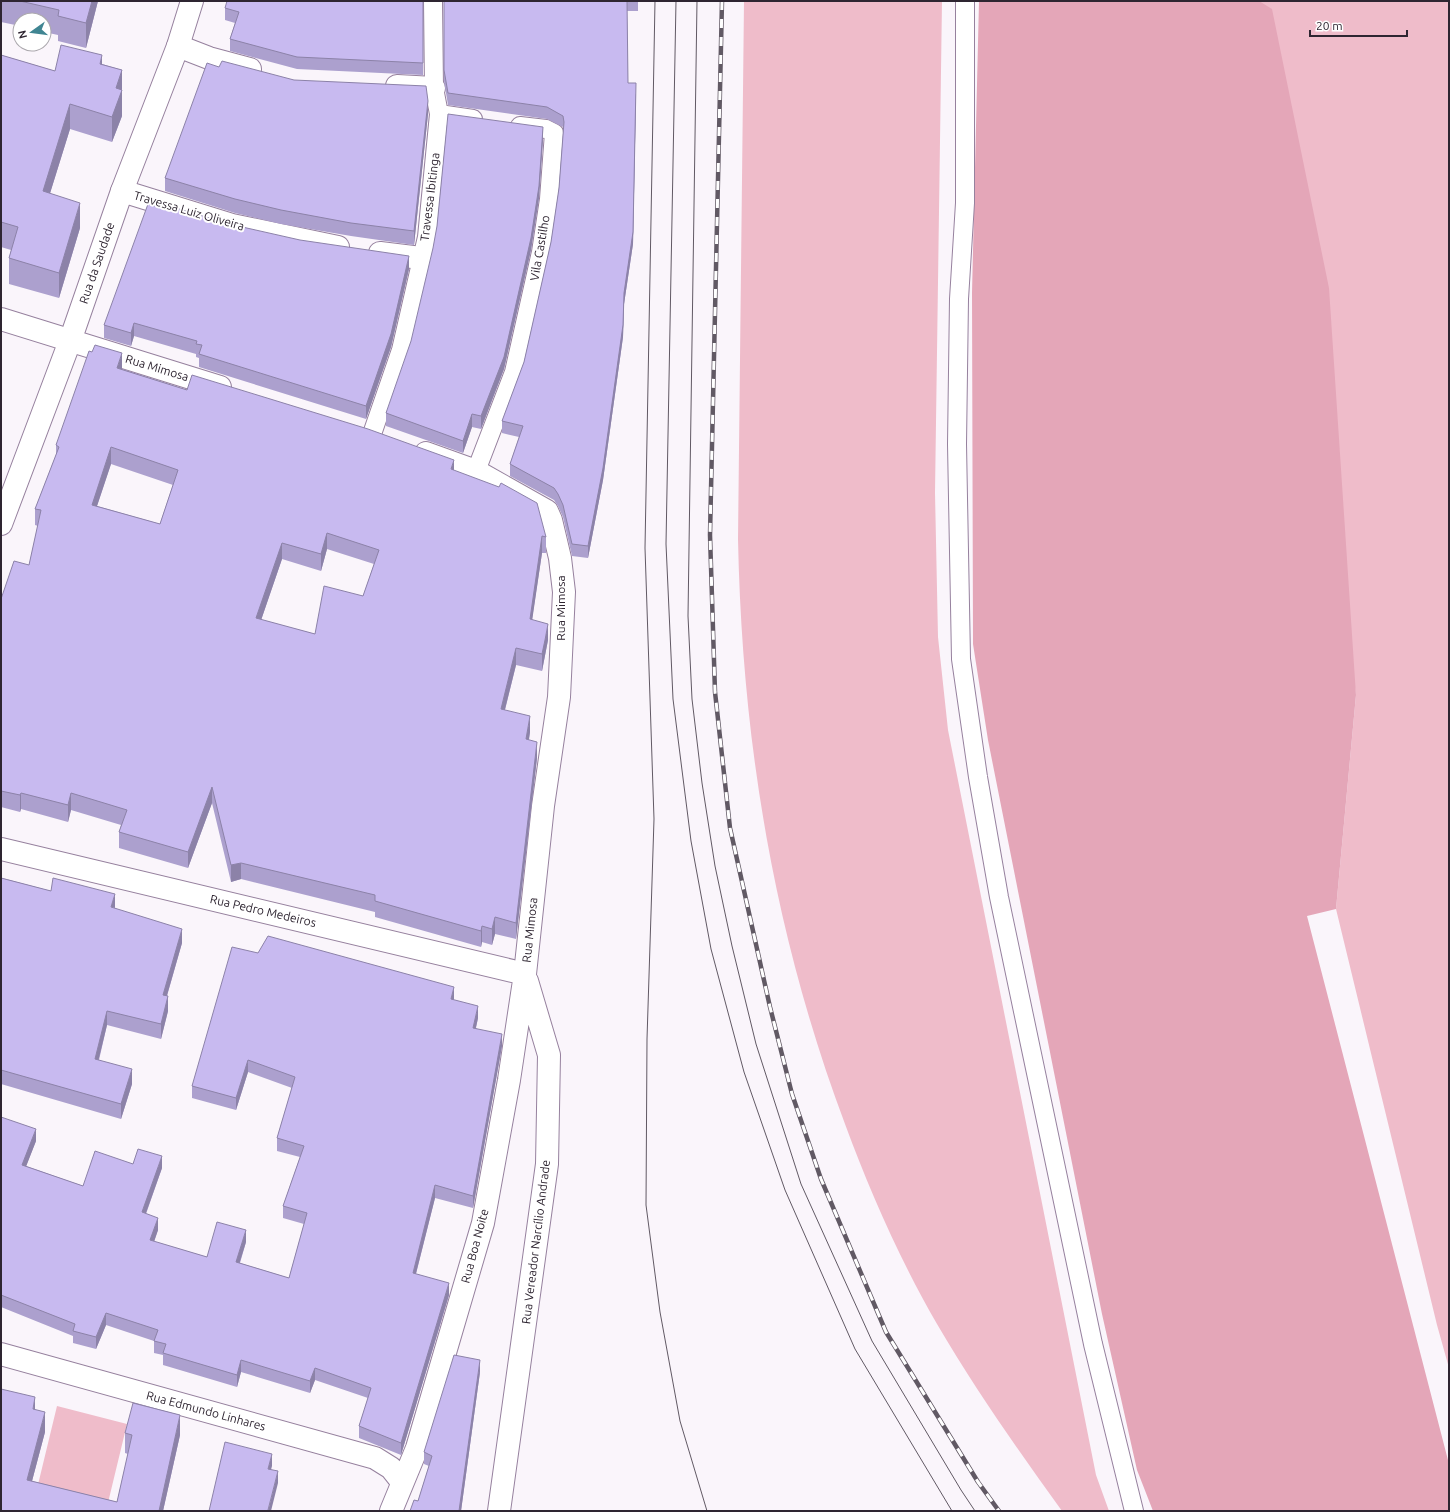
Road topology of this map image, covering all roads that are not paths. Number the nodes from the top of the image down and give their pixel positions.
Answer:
1 (192, 1) edge
2 (433, 1) edge
3 (965, 1) edge
4 (178, 46) junction
5 (266, 73) edge
6 (374, 85) edge
7 (434, 88) junction
8 (439, 114) junction
9 (122, 191) junction
10 (421, 258) junction
11 (1, 319) edge
12 (70, 341) junction
13 (236, 392) edge
14 (350, 427) edge
15 (380, 437) joint
16 (409, 448) edge
17 (476, 472) junction
18 (5, 500) edge
19 (1, 524) edge
20 (1, 849) edge
21 (525, 974) junction
22 (1, 1354) edge
23 (402, 1482) junction
24 (392, 1511) edge
25 (499, 1511) edge
26 (1134, 1511) edge

1 - 4 street, Rua da Saudade
2 - 7 lane, Travessa Ibitinga
3 - 26 lane
4 - 5 street
4 - 9 street, Rua da Saudade
6 - 7 street
7 - 8 lane, Travessa Ibitinga
8 - 10 lane, Travessa Ibitinga
8 - 17 lane, Vila Castilho
9 - 10 street, Travessa Luiz Oliveira
9 - 12 street, Rua da Saudade
10 - 15 lane, Travessa Ibitinga
11 - 12 street, Rua Mimosa
12 - 13 street, Rua Mimosa
12 - 18 street, Rua da Saudade
14 - 15 street
16 - 17 street, Rua Mimosa
17 - 21 street, Rua Mimosa
18 - 19 street, Rua da Saudade
20 - 21 street, Rua Pedro Medeiros
21 - 23 street, Rua Boa Noite
21 - 25 street, Rua Vereador Narcílio Andrade
22 - 23 street, Rua Edmundo Linhares
23 - 24 street, Rua Boa Noite

